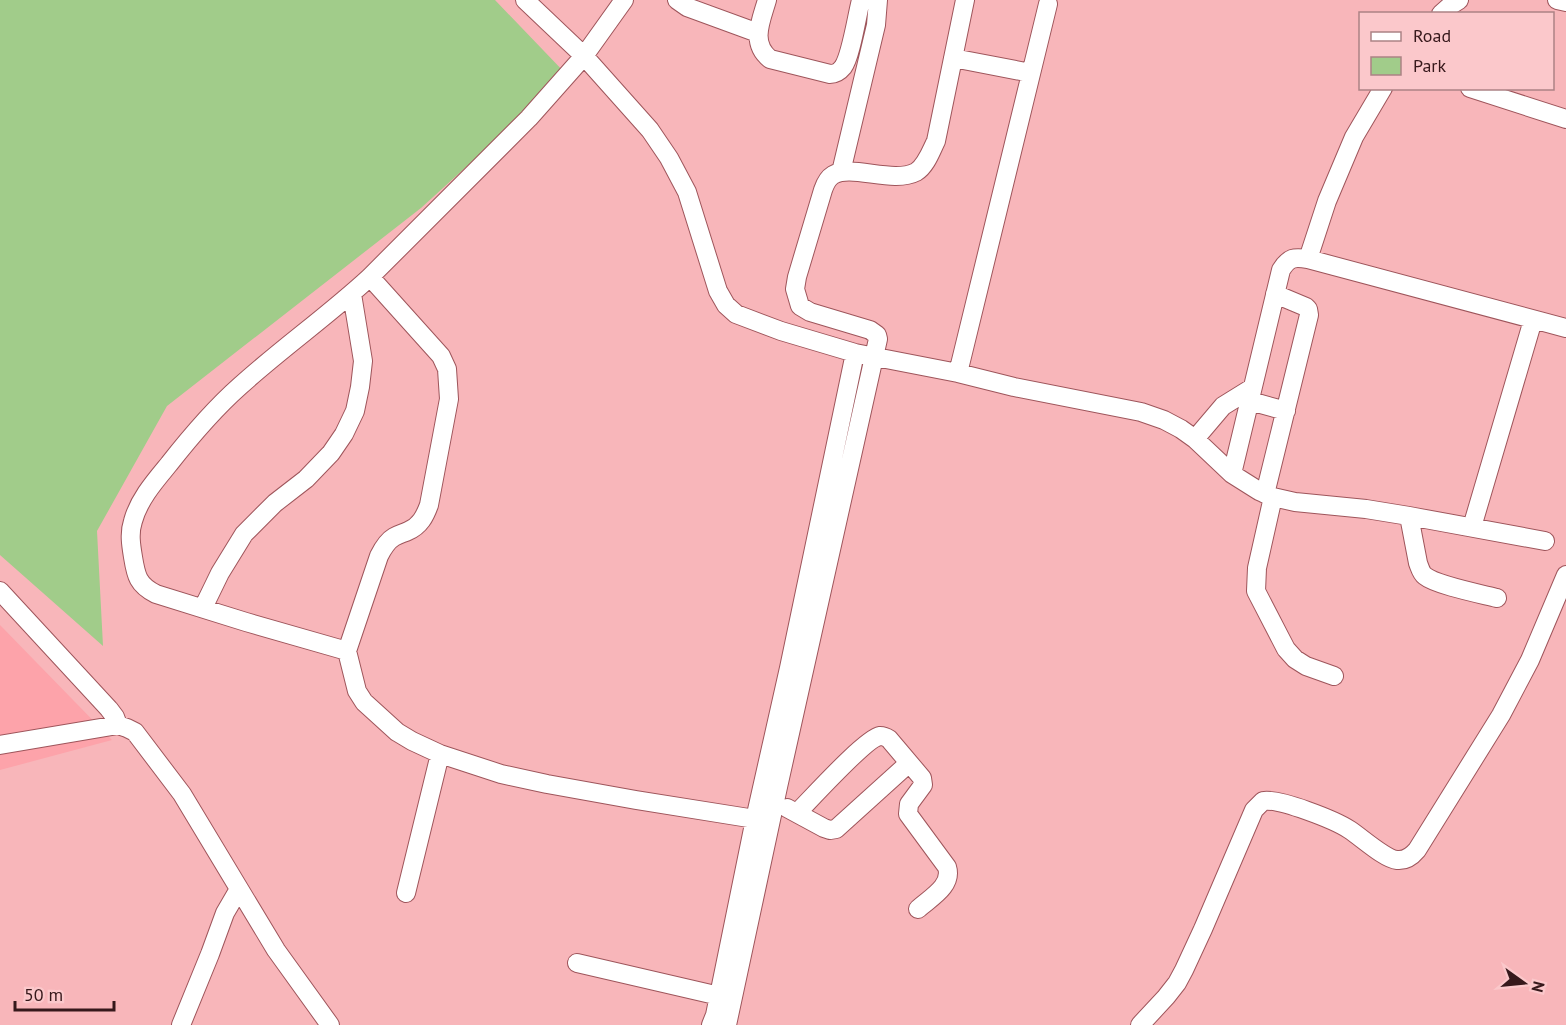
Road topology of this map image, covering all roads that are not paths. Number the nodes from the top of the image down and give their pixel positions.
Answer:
1 (624, 0) edge
2 (767, 0) edge
3 (861, 0) edge
4 (878, 0) edge
5 (965, 0) edge
6 (1459, 0) edge
7 (1557, 0) edge
8 (684, 2) edge
9 (1566, 2) edge
10 (533, 3) edge
11 (1048, 4) dead end
12 (1444, 12) edge
13 (758, 33) junction
14 (584, 56) junction
15 (953, 58) junction
16 (1031, 73) junction
17 (1382, 90) edge
18 (1476, 90) edge
19 (1566, 119) edge
20 (841, 172) junction
21 (1308, 259) junction
22 (370, 278) junction
23 (352, 294) junction
24 (1275, 294) junction
25 (1533, 320) junction
26 (1566, 328) edge
27 (855, 353) junction
28 (874, 357) junction
29 (958, 373) junction
30 (1251, 395) junction
31 (1286, 411) junction
32 (1195, 439) junction
33 (1232, 474) junction
34 (1269, 495) junction
35 (1409, 516) junction
36 (1472, 527) junction
37 (1545, 541) dead end
38 (1566, 575) edge
39 (0, 591) edge
40 (1497, 598) dead end
41 (203, 608) junction
42 (347, 651) junction
43 (1334, 676) dead end
44 (118, 725) junction
45 (0, 745) edge
46 (440, 754) junction
47 (909, 763) junction
48 (775, 801) junction
49 (797, 813) junction
50 (758, 831) junction
51 (239, 888) junction
52 (406, 893) dead end
53 (918, 909) dead end
54 (577, 963) dead end
55 (726, 997) junction
56 (181, 1025) edge
57 (330, 1025) edge
58 (711, 1025) edge
59 (727, 1025) edge
60 (1140, 1025) edge

1 - 14 street
2 - 13 street
3 - 13 street
4 - 20 street
5 - 15 street
6 - 12 street
7 - 9 street
8 - 13 street
10 - 14 street
11 - 16 street
14 - 22 street
14 - 27 street
15 - 16 street
15 - 20 street
16 - 29 street
17 - 21 street
18 - 19 street
20 - 28 street
21 - 24 street
21 - 25 street
22 - 23 street
22 - 42 street
23 - 41 street
23 - 41 street
24 - 30 street
24 - 31 street
25 - 26 street
25 - 36 street
27 - 28 street
27 - 50 street
28 - 29 street
28 - 48 street
29 - 32 street
30 - 31 street
30 - 32 street
30 - 33 street
31 - 34 street
32 - 33 street
33 - 34 street
34 - 35 street
34 - 43 street
35 - 36 street
35 - 40 street
36 - 37 street
38 - 60 street
39 - 44 street
41 - 42 street
42 - 46 street
44 - 45 street
44 - 51 street
46 - 50 street
46 - 52 street
47 - 49 street
47 - 49 street
47 - 53 street
48 - 49 street
48 - 50 street
50 - 55 street
51 - 56 street
51 - 57 street
54 - 55 street
55 - 58 street
55 - 59 street

